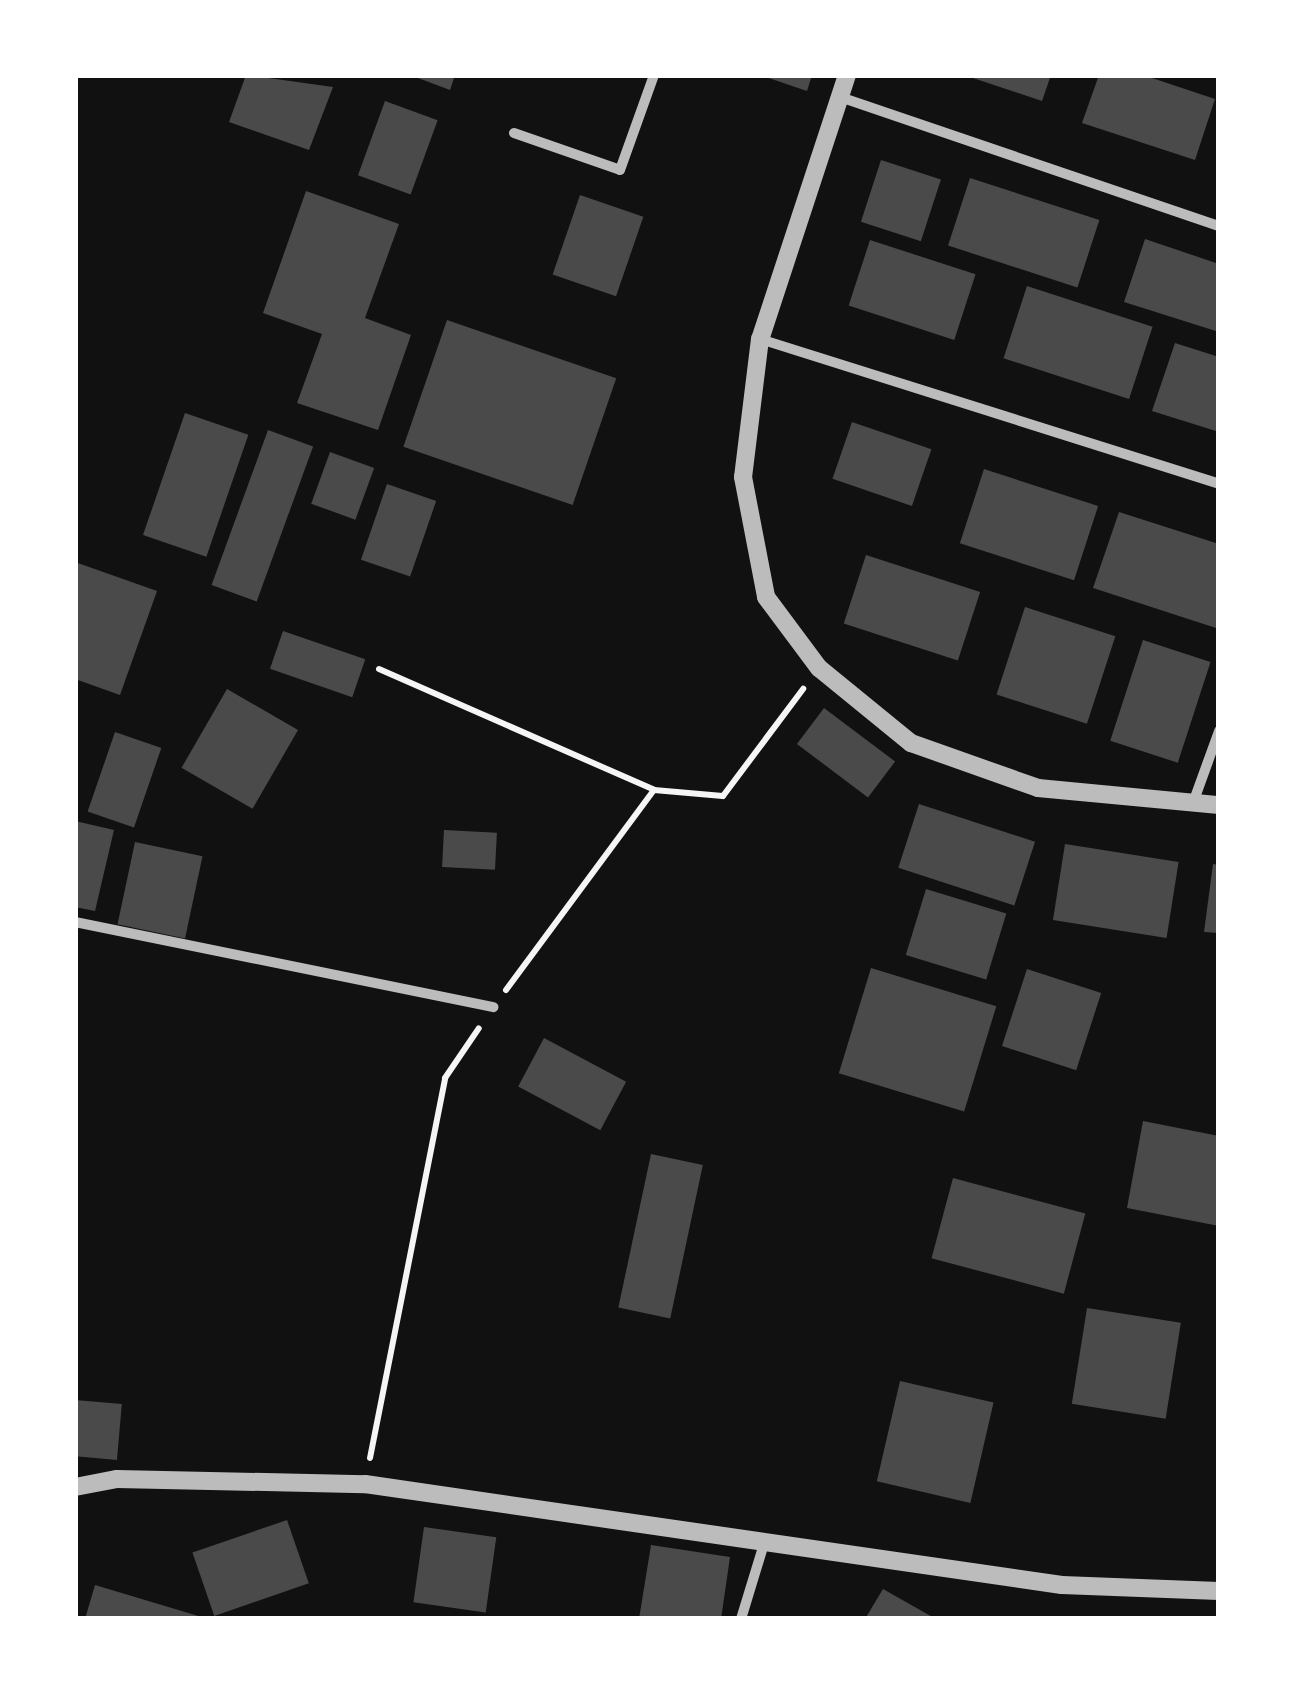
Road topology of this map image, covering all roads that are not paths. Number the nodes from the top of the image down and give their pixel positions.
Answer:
1 (654, 75) edge
2 (847, 75) edge
3 (840, 97) junction
4 (514, 133) dead end
5 (1219, 226) edge
6 (760, 339) junction
7 (1219, 484) edge
8 (1219, 731) edge
9 (1194, 803) junction
10 (1219, 805) edge
11 (75, 922) edge
12 (494, 1007) road end
13 (75, 1487) edge
14 (764, 1544) junction
15 (1219, 1591) edge
16 (740, 1619) edge

1 - 4 street
2 - 3 street
3 - 5 street
3 - 6 street
6 - 7 street
6 - 9 street
8 - 9 street
9 - 10 street
11 - 12 street
13 - 14 street
14 - 15 street
14 - 16 street

